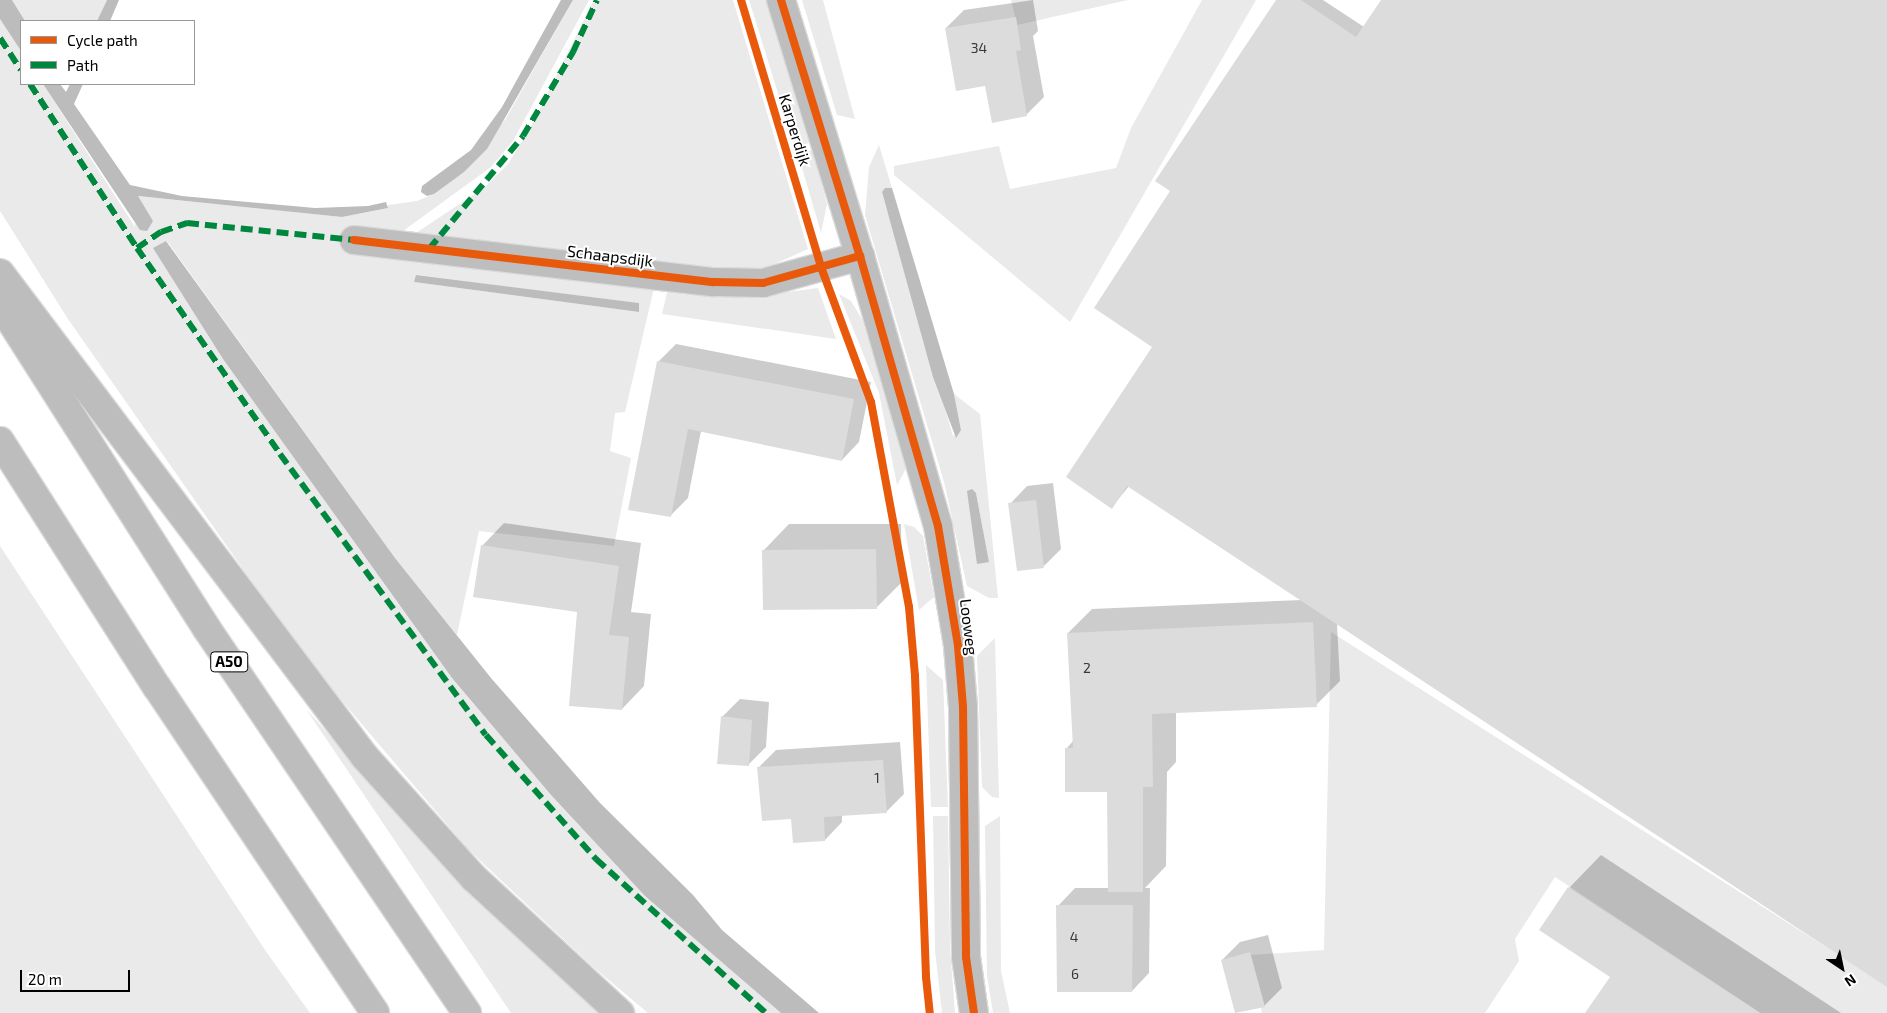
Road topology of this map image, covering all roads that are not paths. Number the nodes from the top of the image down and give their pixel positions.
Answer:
1 (781, 0) edge
2 (354, 240) dead end
3 (860, 256) junction
4 (0, 273) edge
5 (0, 304) edge
6 (0, 441) edge
7 (375, 1013) edge
8 (467, 1013) edge
9 (620, 1013) edge
10 (974, 1013) edge

1 - 3 street, Karperdijk
2 - 3 street, Schaapsdijk
3 - 10 street, Looweg
4 - 9 highway
5 - 8 highway, A50
6 - 7 highway

